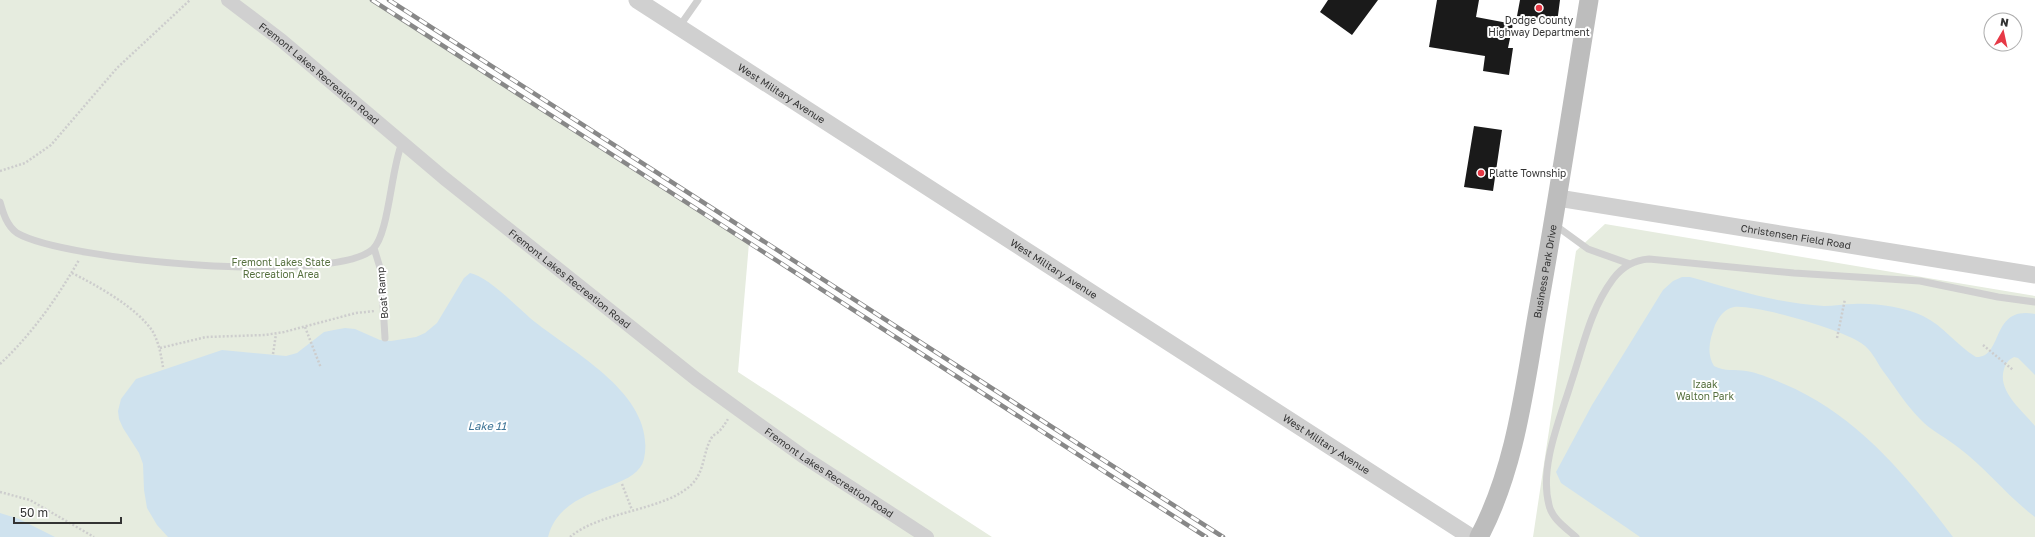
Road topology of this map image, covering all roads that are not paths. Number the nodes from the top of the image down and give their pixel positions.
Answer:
1 (228, 0) edge
2 (637, 0) edge
3 (698, 0) edge
4 (1589, 0) edge
5 (679, 27) junction
6 (402, 143) junction
7 (1558, 198) junction
8 (0, 202) edge
9 (1553, 224) junction
10 (374, 248) junction
11 (1630, 264) junction
12 (2035, 275) edge
13 (2035, 302) edge
14 (385, 338) dead end
15 (927, 537) edge
16 (1471, 537) edge
17 (1479, 537) edge
18 (1576, 537) edge

1 - 6 street, Fremont Lakes Recreation Road
2 - 5 street, West Military Avenue
3 - 5 lane
4 - 7 main road, Business Park Drive
5 - 16 street, West Military Avenue
6 - 10 lane
6 - 15 street, Fremont Lakes Recreation Road
7 - 9 main road, Business Park Drive
7 - 12 street, Christensen Field Road
8 - 10 lane
9 - 11 lane
9 - 17 main road, Business Park Drive
10 - 14 lane, Boat Ramp
11 - 13 lane
11 - 18 lane

